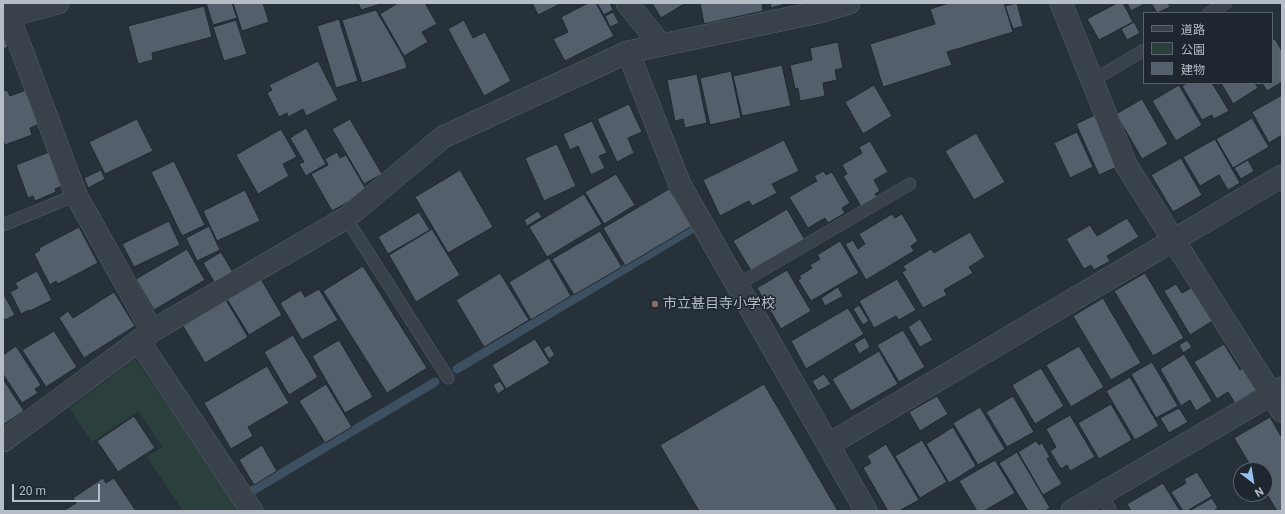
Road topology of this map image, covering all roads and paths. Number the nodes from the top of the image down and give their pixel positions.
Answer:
1 (58, 3) edge
2 (627, 3) edge
3 (849, 3) edge
4 (1061, 3) edge
5 (1226, 3) edge
6 (6, 9) edge
7 (1211, 12) edge
8 (661, 45) junction
9 (1143, 51) edge
10 (628, 52) junction
11 (1092, 80) junction
12 (1282, 176) edge
13 (910, 184) dead end
14 (76, 195) junction
15 (346, 218) junction
16 (3, 225) edge
17 (1174, 240) junction
18 (737, 285) junction
19 (146, 336) junction
20 (448, 378) dead end
21 (1278, 397) edge
22 (3, 441) edge
23 (828, 445) junction
24 (1106, 502) edge
25 (252, 511) edge
26 (866, 511) edge
27 (1072, 511) edge

1 - 6 street
2 - 8 street
3 - 8 street
4 - 11 street
5 - 7 lane
6 - 14 street
8 - 10 street
9 - 11 lane
10 - 15 street
10 - 18 street
11 - 17 street
12 - 17 street
13 - 18 lane
14 - 16 lane
14 - 19 street
15 - 19 street
15 - 20 lane
17 - 21 street
17 - 23 street
18 - 23 street
19 - 22 street
19 - 25 street
21 - 24 street
23 - 26 street
24 - 27 street

